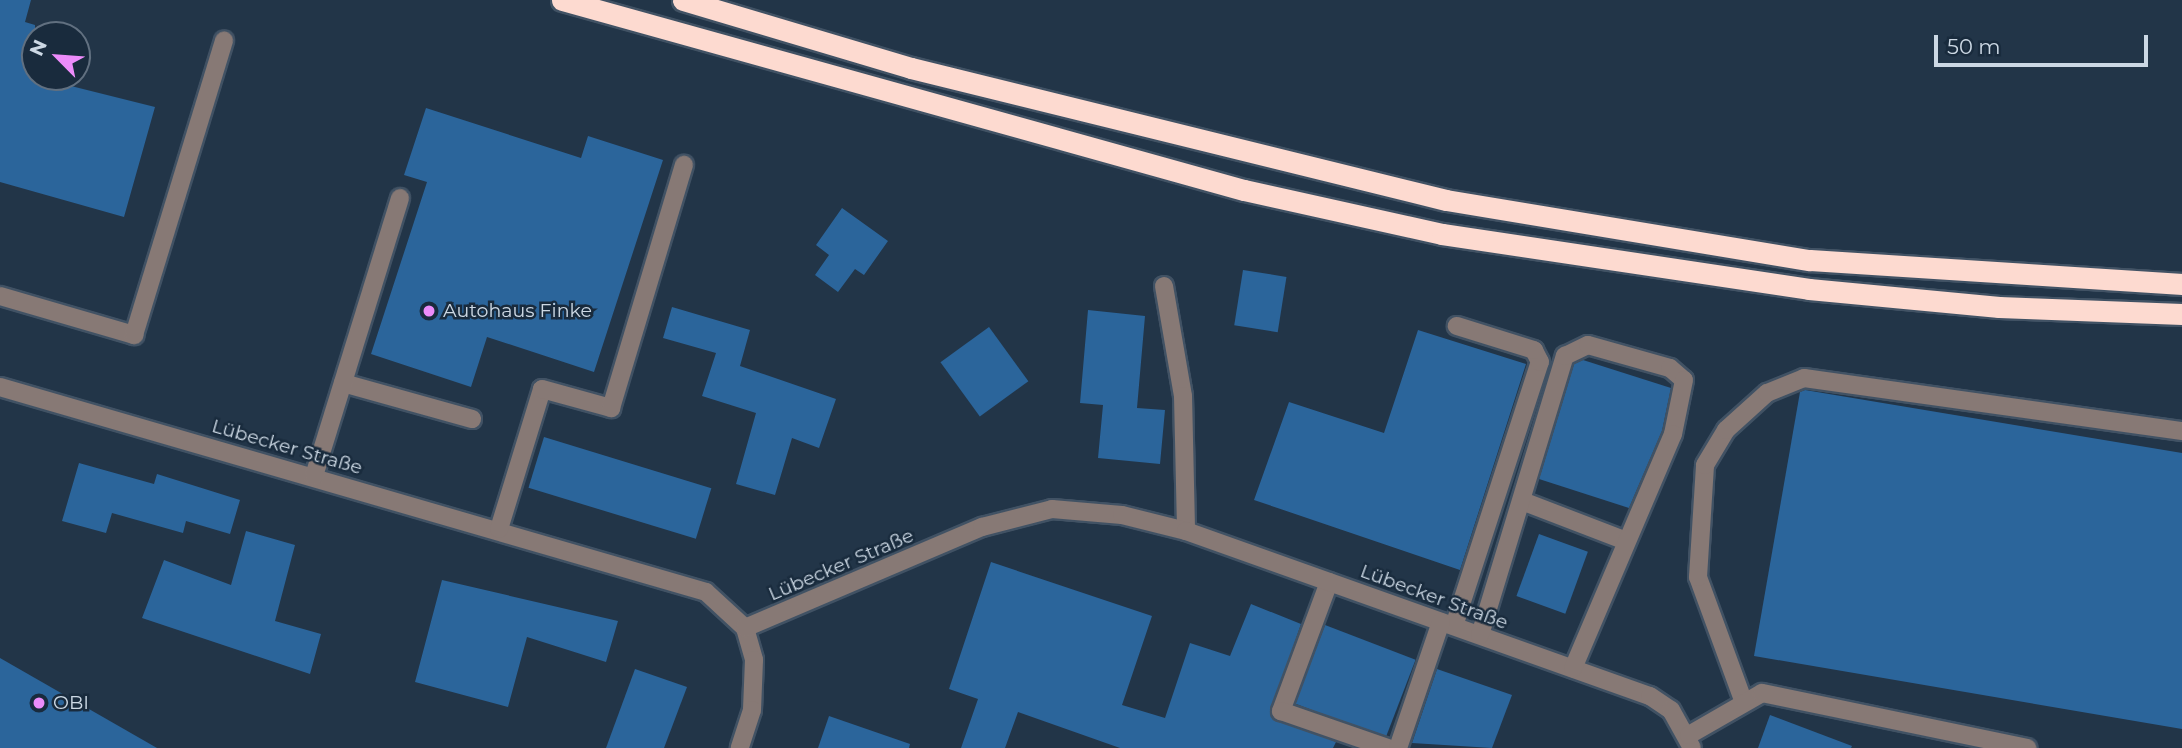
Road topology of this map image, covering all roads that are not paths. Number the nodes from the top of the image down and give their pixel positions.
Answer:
1 (562, 0) edge
2 (683, 0) edge
3 (224, 40) dead end
4 (684, 165) dead end
5 (400, 198) dead end
6 (2182, 284) edge
7 (1164, 286) dead end
8 (0, 296) edge
9 (2182, 314) edge
10 (1457, 326) dead end
11 (343, 383) junction
12 (0, 387) edge
13 (472, 419) dead end
14 (2182, 431) edge
15 (314, 476) junction
16 (1522, 500) junction
17 (499, 529) junction
18 (1186, 531) junction
19 (1626, 541) junction
20 (1329, 582) junction
21 (1448, 624) junction
22 (745, 628) junction
23 (1480, 635) junction
24 (1573, 668) junction
25 (1743, 700) junction
26 (1690, 741) edge
27 (740, 748) edge
28 (1388, 748) edge
29 (1398, 748) edge
30 (2027, 748) edge

1 - 9 highway
2 - 6 highway
3 - 8 street
4 - 17 street
5 - 11 street
7 - 18 street
10 - 21 street
11 - 13 street
11 - 15 street
12 - 15 street, Lübecker Straße
14 - 25 street
15 - 17 street, Lübecker Straße
16 - 19 street
16 - 19 street
16 - 23 street
17 - 22 street, Lübecker Straße
18 - 20 street, Lübecker Straße
18 - 22 street, Lübecker Straße
19 - 24 street
20 - 21 street, Lübecker Straße
20 - 28 street
21 - 23 street, Lübecker Straße
21 - 29 street
22 - 27 street
23 - 24 street, Lübecker Straße
24 - 26 street, Lübecker Straße
25 - 26 street
25 - 30 street

